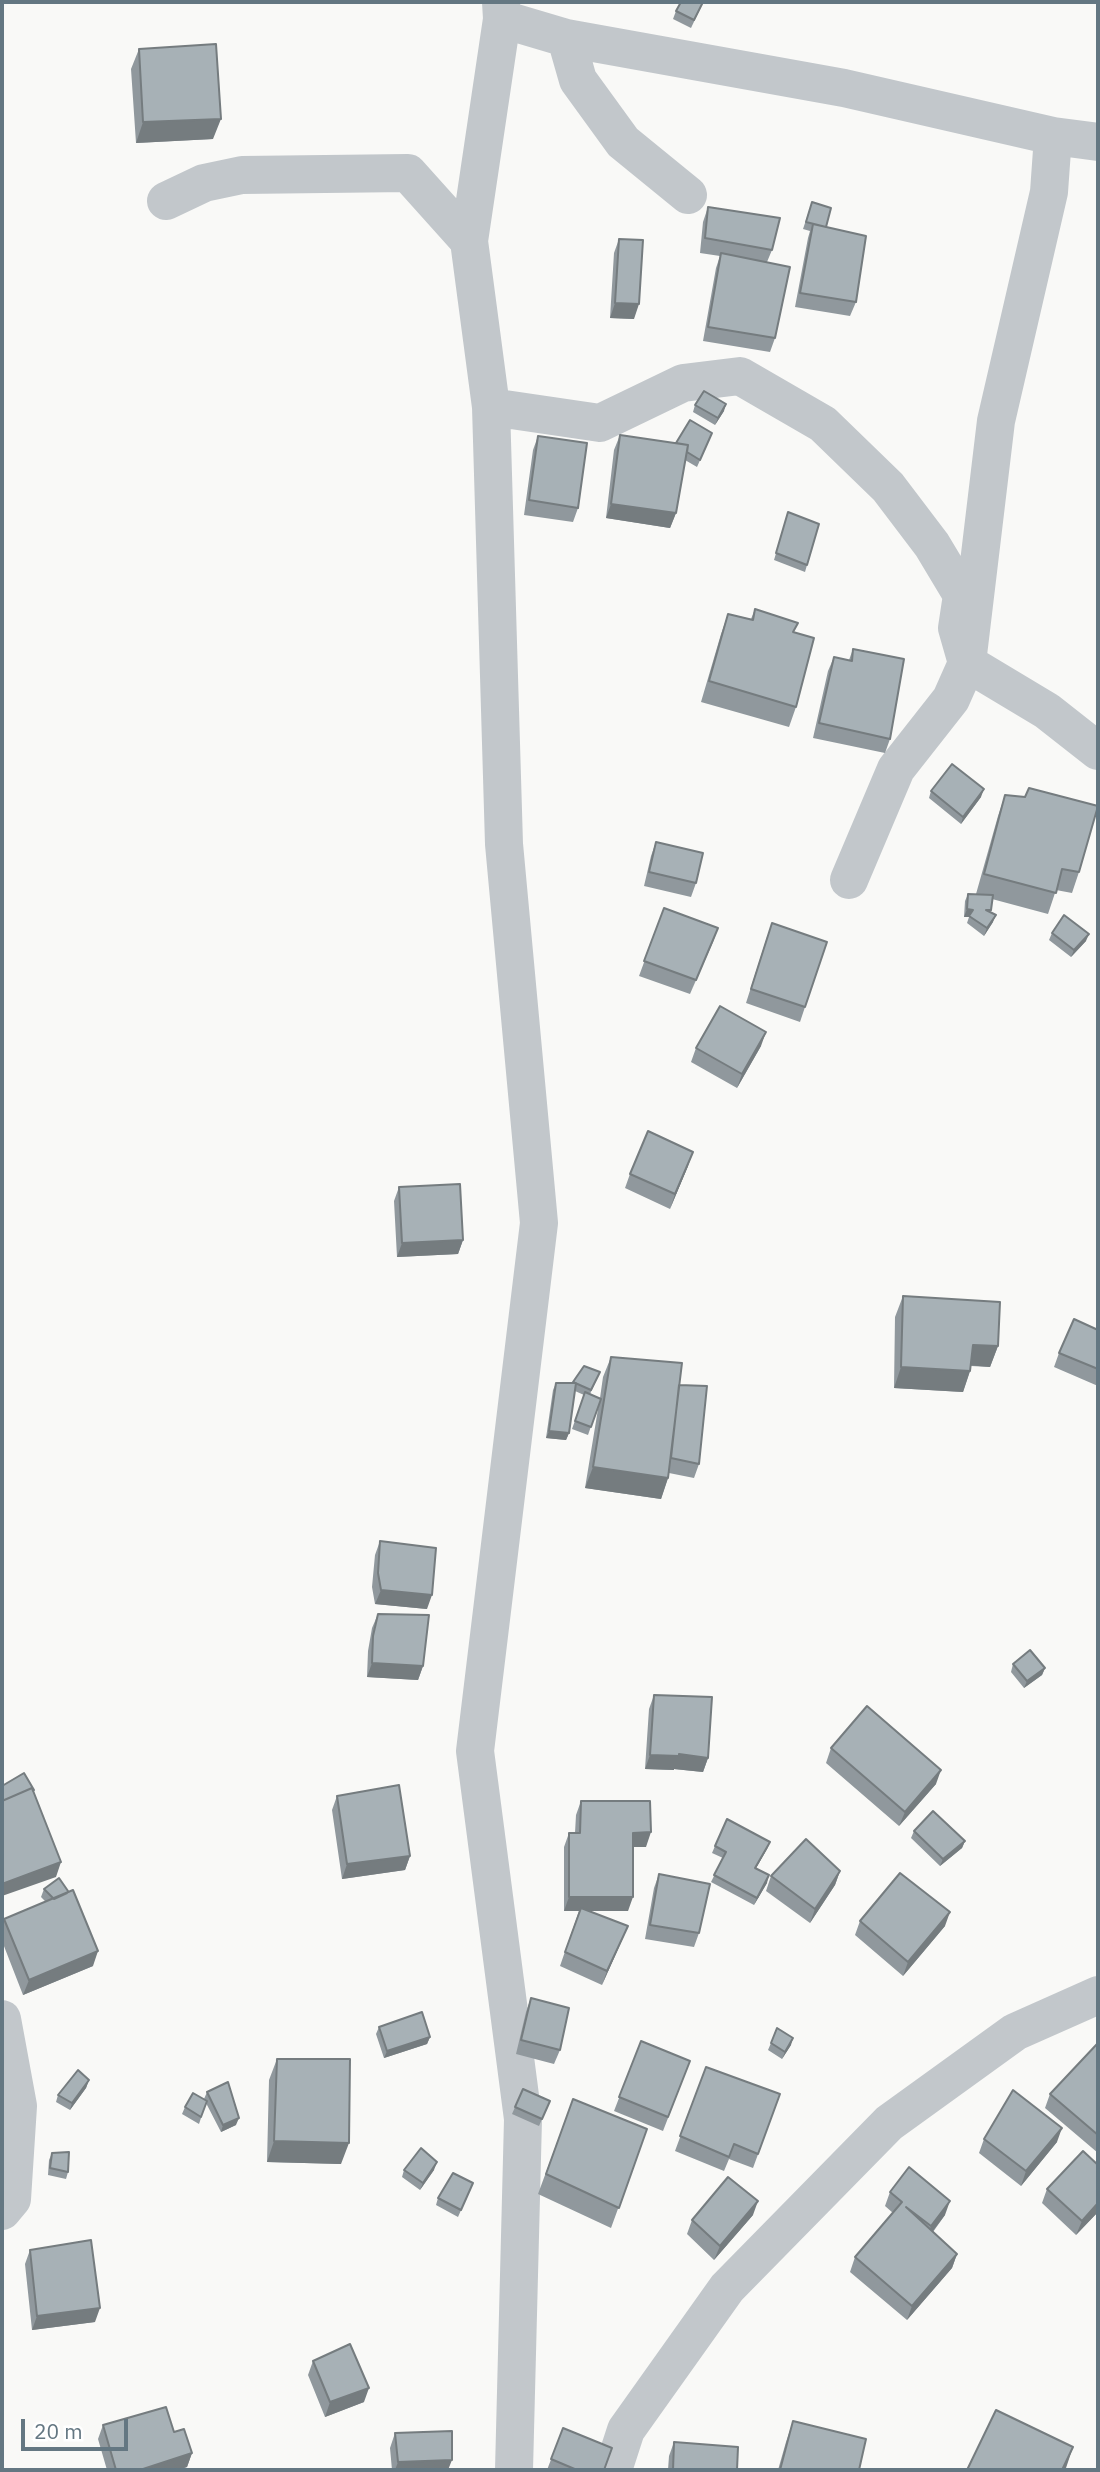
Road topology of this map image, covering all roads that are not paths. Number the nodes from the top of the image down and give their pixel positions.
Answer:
1 (501, 10) edge
2 (566, 38) junction
3 (1054, 136) junction
4 (1098, 142) edge
5 (688, 195) dead end
6 (166, 201) dead end
7 (469, 241) junction
8 (491, 407) junction
9 (967, 663) junction
10 (1092, 734) edge
11 (849, 880) dead end
12 (1098, 1995) edge
13 (2, 2020) edge
14 (2, 2211) edge
15 (514, 2470) edge
16 (612, 2470) edge

1 - 2 street
1 - 7 street
2 - 3 street
2 - 5 street
3 - 4 street
3 - 9 street
6 - 7 street
7 - 8 street
8 - 9 street
8 - 15 street
9 - 10 street
9 - 11 street
12 - 16 street
13 - 14 street

